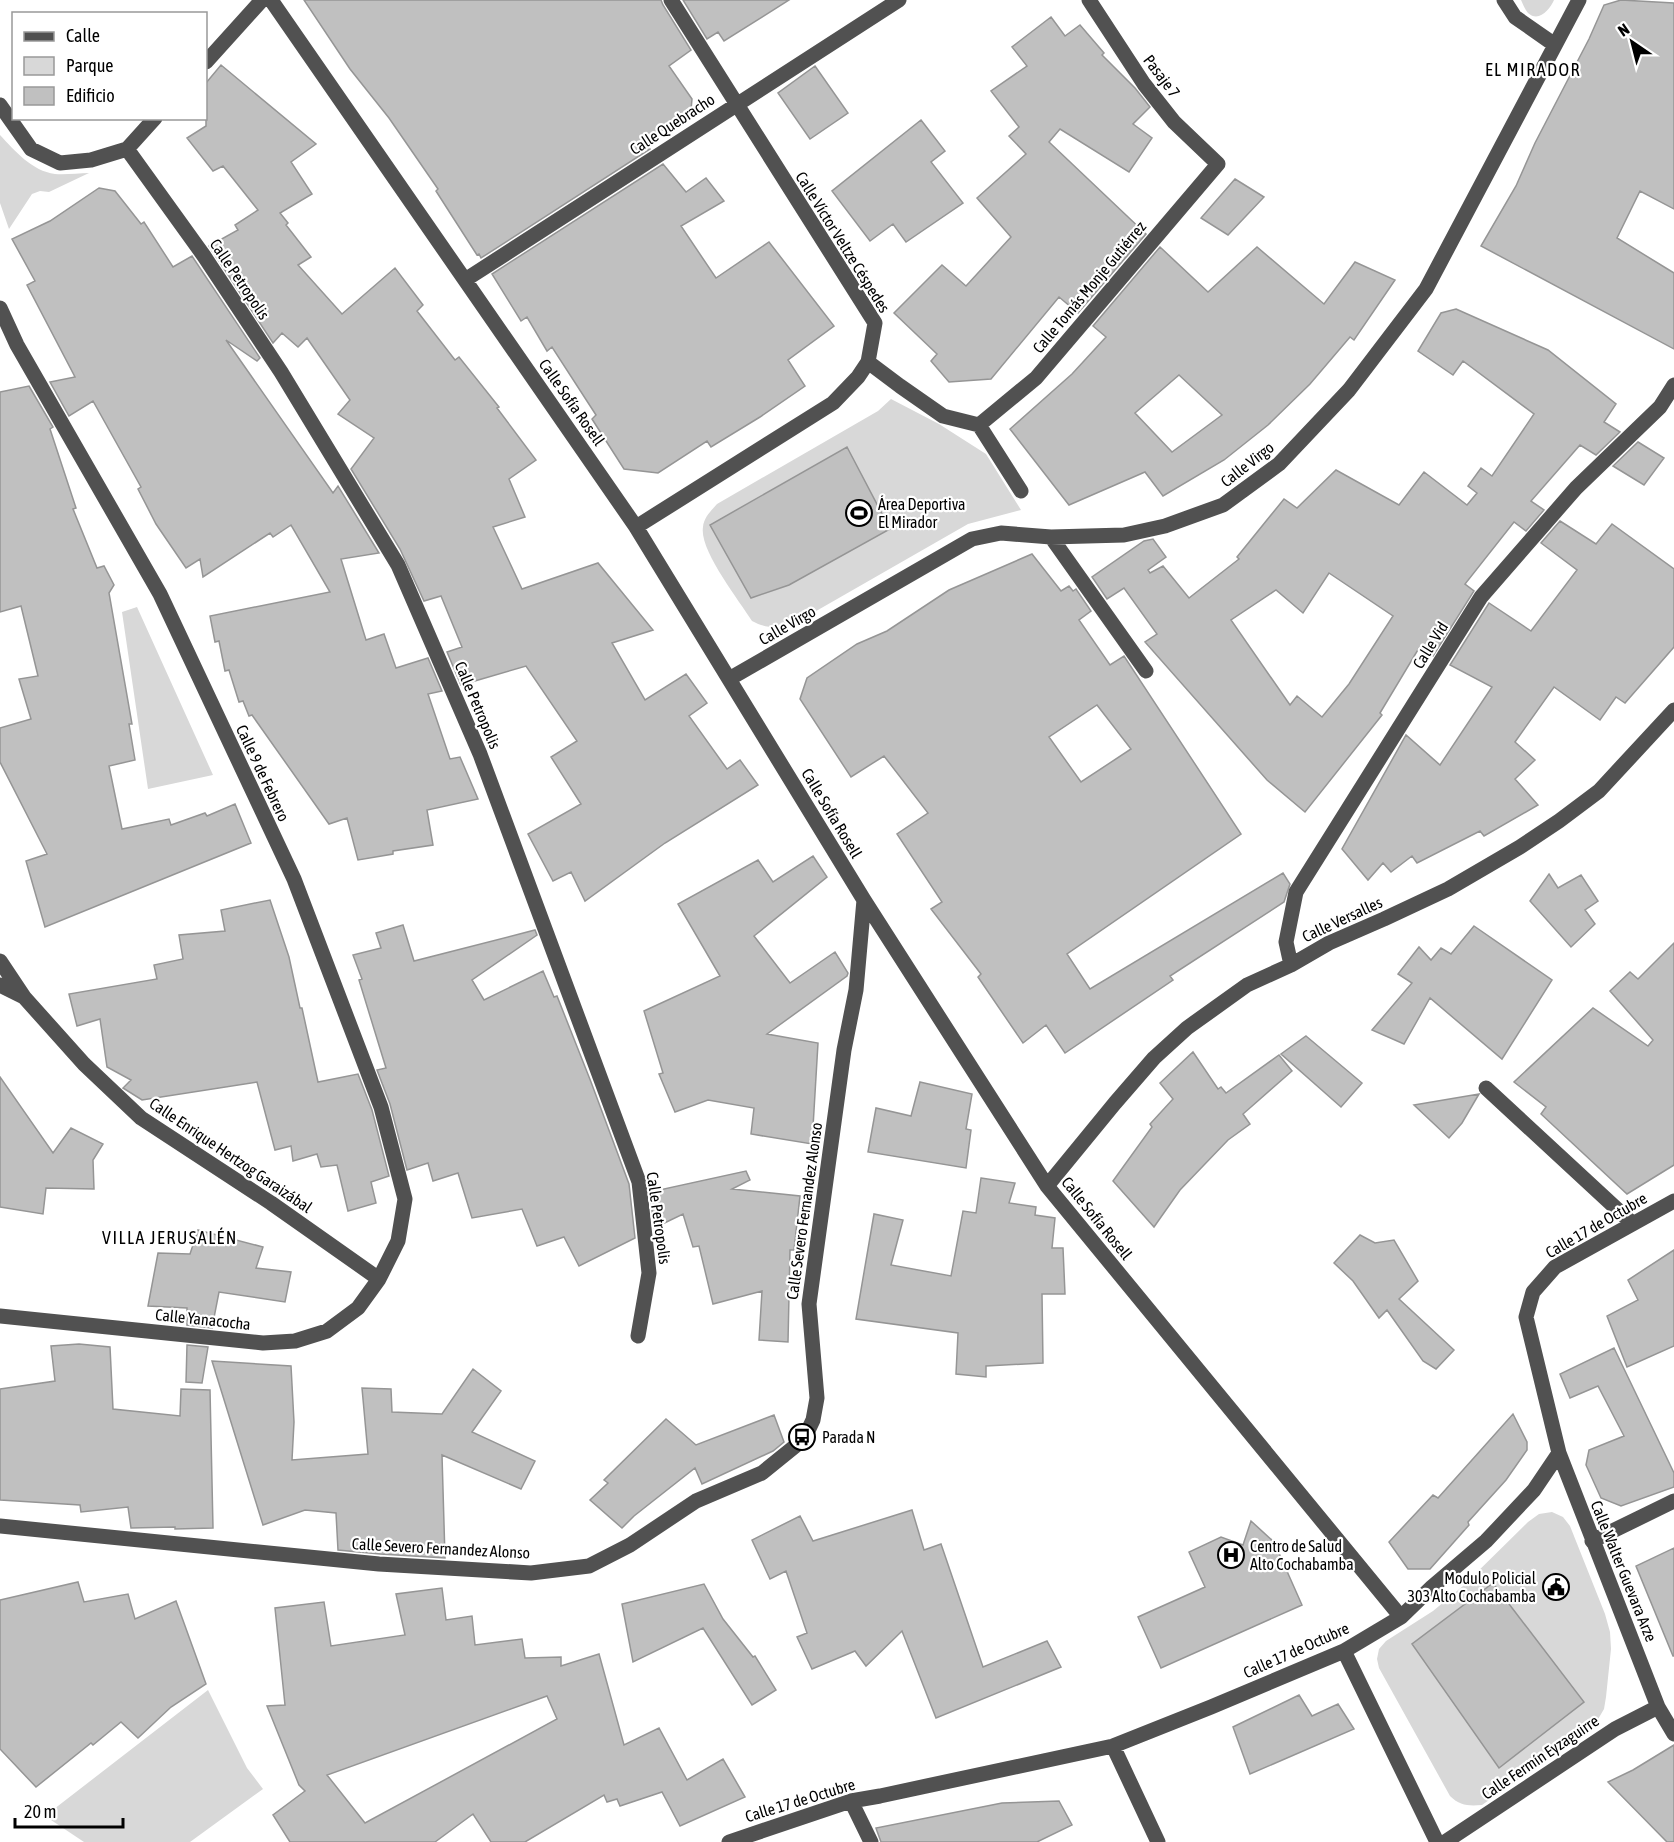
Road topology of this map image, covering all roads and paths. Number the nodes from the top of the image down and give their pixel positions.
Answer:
1 (262, 0) edge
2 (271, 0) edge
3 (671, 0) edge
4 (899, 0) edge
5 (1089, 0) edge
6 (1504, 0) edge
7 (1579, 0) edge
8 (1555, 45) junction
9 (207, 61) edge
10 (736, 104) junction
11 (0, 105) edge
12 (152, 120) edge
13 (127, 149) junction
14 (1218, 164) joint
15 (465, 280) junction
16 (0, 308) edge
17 (868, 362) junction
18 (1674, 385) edge
19 (979, 425) junction
20 (1021, 491) dead end
21 (636, 527) junction
22 (1051, 537) junction
23 (1146, 671) dead end
24 (729, 679) junction
25 (1674, 710) edge
26 (864, 900) junction
27 (0, 961) edge
28 (1291, 965) junction
29 (0, 985) edge
30 (24, 997) junction
31 (1486, 1088) dead end
32 (1047, 1186) junction
33 (1674, 1201) edge
34 (1632, 1223) junction
35 (379, 1279) junction
36 (0, 1316) edge
37 (638, 1336) dead end
38 (1559, 1453) junction
39 (1674, 1501) edge
40 (0, 1526) edge
41 (1592, 1541) junction
42 (1401, 1617) junction
43 (1344, 1651) junction
44 (1658, 1707) junction
45 (1674, 1734) edge
46 (1113, 1746) junction
47 (851, 1801) junction
48 (729, 1842) edge
49 (872, 1842) edge
50 (1158, 1842) edge
51 (1437, 1842) edge
52 (1445, 1842) edge

1 - 9 street
2 - 15 street, Calle Sofía Rosell
3 - 10 street, Calle Víctor Veltze Céspedes
4 - 10 street, Calle Quebracho
5 - 14 street, Pasaje 7
6 - 8 street
7 - 8 street, Calle Virgo
8 - 22 street, Calle Virgo
10 - 15 street, Calle Quebracho
10 - 17 street, Calle Víctor Veltze Céspedes
11 - 13 street
12 - 13 street
13 - 37 street, Calle Petropolis
14 - 19 street, Calle Tomás Monje Gutiérrez
15 - 21 street, Calle Sofía Rosell
16 - 35 street, Calle 9 de Febrero
17 - 19 street
17 - 21 street
18 - 28 street, Calle Vid
19 - 20 street
21 - 24 street, Calle Sofía Rosell
22 - 23 street
22 - 24 street, Calle Virgo
24 - 26 street, Calle Sofía Rosell
25 - 28 street, Calle Versalles
26 - 32 street, Calle Sofía Rosell
26 - 40 street, Calle Severo Fernandez Alonso
27 - 30 street, Calle Enrique Hertzog Garaizábal
28 - 32 street, Calle Versalles
29 - 30 street, Calle Enrique Hertzog Garaizábal
30 - 35 street, Calle Enrique Hertzog Garaizábal
31 - 34 street
32 - 42 street, Calle Sofía Rosell
33 - 34 street, Calle 17 de Octubre
34 - 38 street, Calle 17 de Octubre
35 - 36 street, Calle Yanacocha
38 - 41 street, Calle Walter Guevara Arze
38 - 42 street, Calle 17 de Octubre
39 - 41 street
41 - 44 street, Calle Walter Guevara Arze
42 - 43 street, Calle 17 de Octubre
43 - 46 street, Calle 17 de Octubre
43 - 51 street
44 - 45 street, Calle Walter Guevara Arze
44 - 52 street, Calle Fermín Eyzaguirre
46 - 47 street, Calle 17 de Octubre
46 - 50 street
47 - 48 street, Calle 17 de Octubre
47 - 49 street

